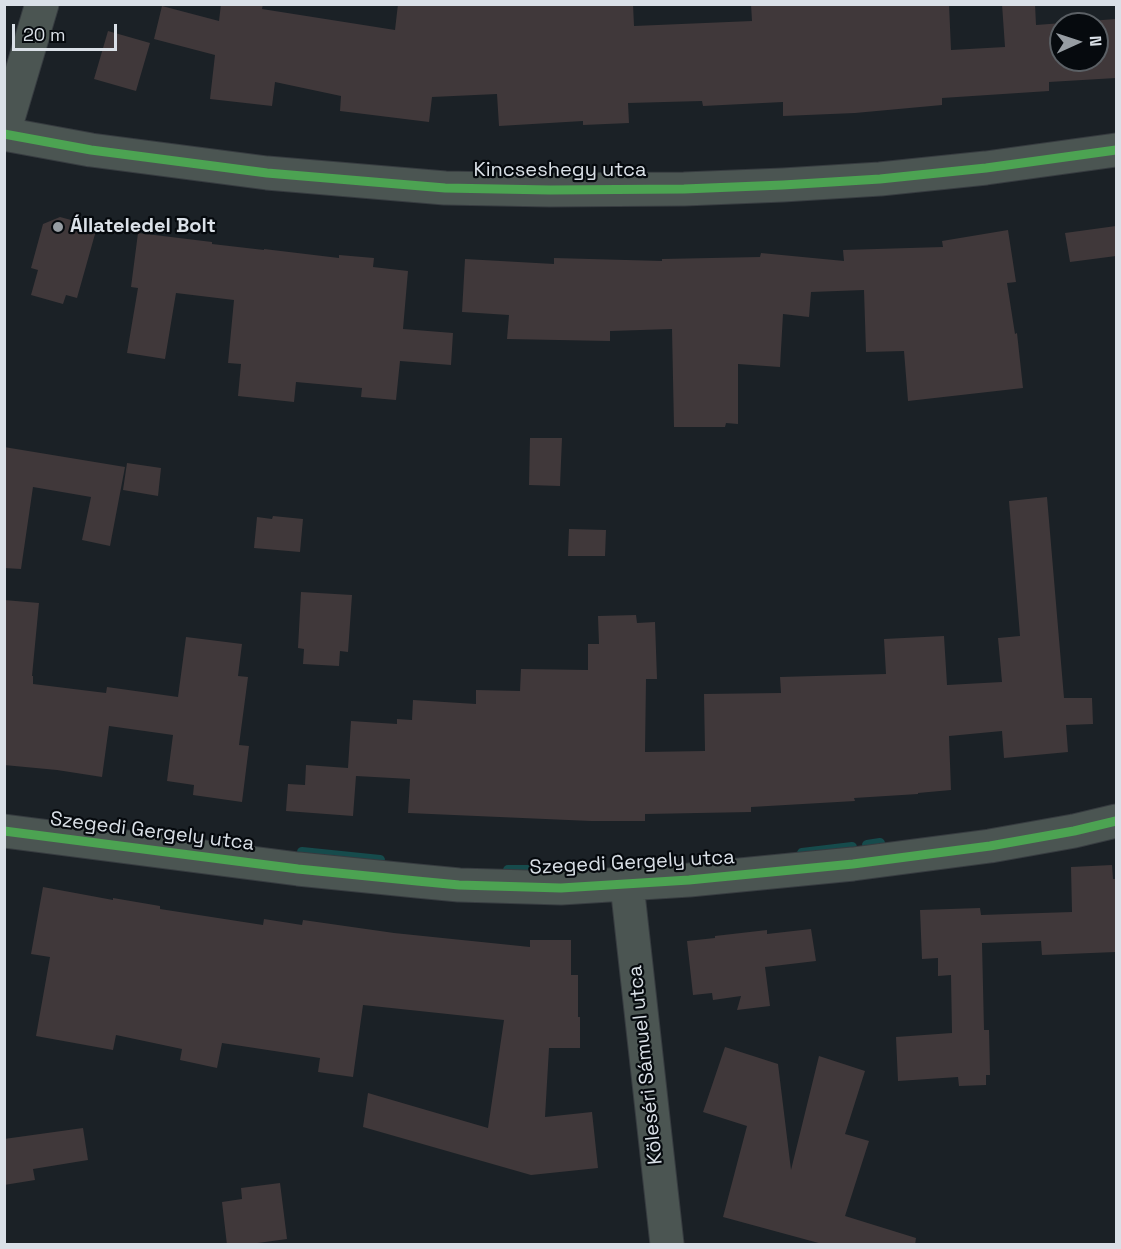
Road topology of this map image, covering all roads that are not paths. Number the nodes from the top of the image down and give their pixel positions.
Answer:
1 (42, 4) edge
2 (4, 133) edge
3 (1116, 150) edge
4 (1116, 821) edge
5 (4, 831) edge
6 (627, 885) junction
7 (667, 1245) edge

1 - 2 street
2 - 3 street, Kincseshegy utca
4 - 6 street, Szegedi Gergely utca
5 - 6 street, Szegedi Gergely utca
6 - 7 street, Köleséri Sámuel utca

